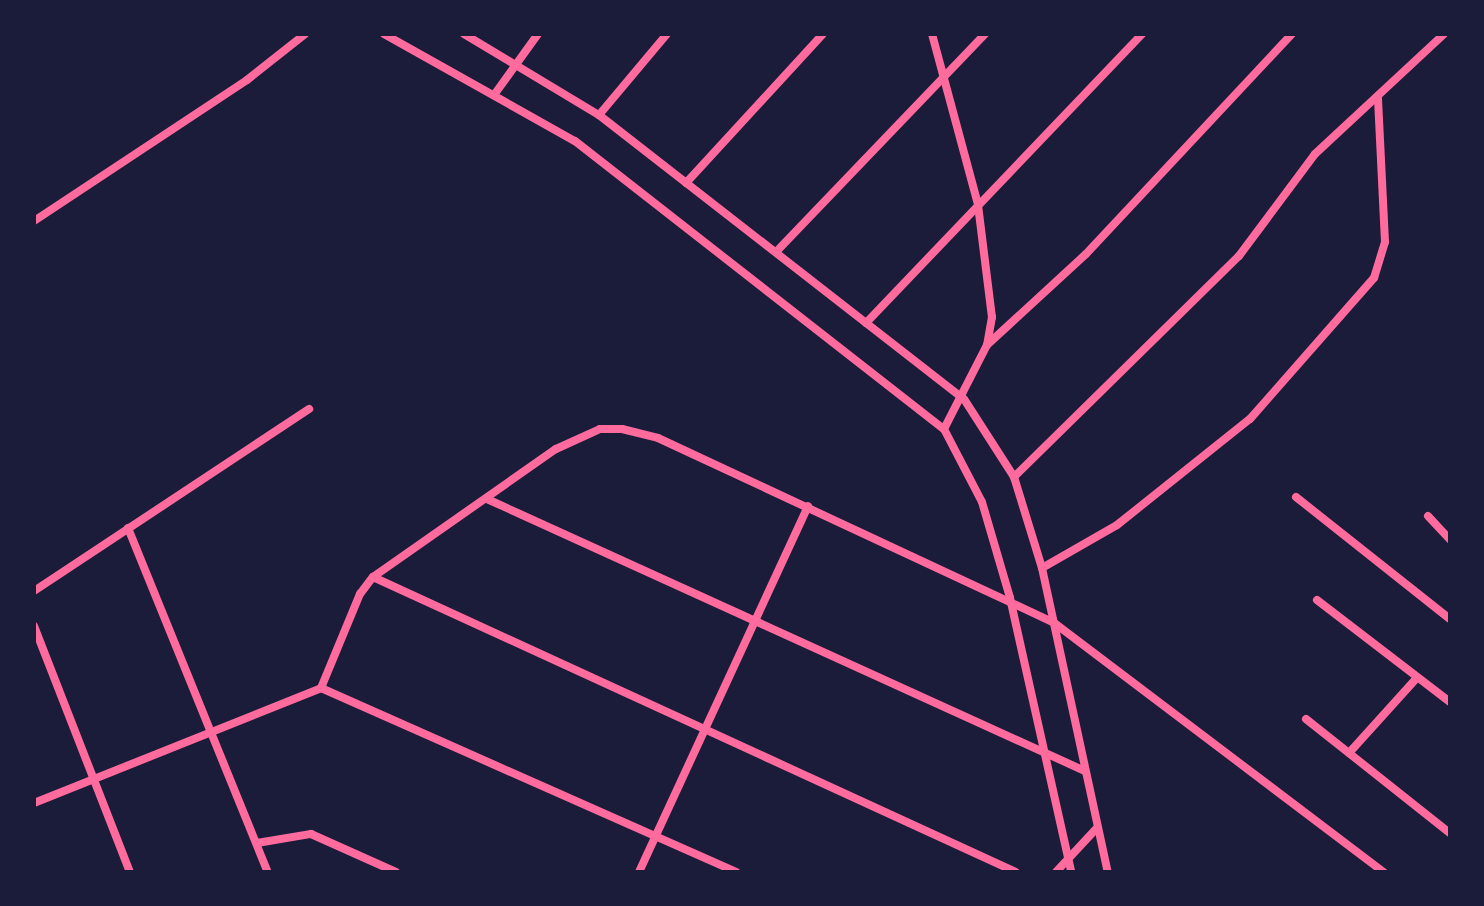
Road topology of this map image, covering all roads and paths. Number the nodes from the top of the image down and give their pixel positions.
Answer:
1 (305, 34) edge
2 (384, 34) edge
3 (464, 34) edge
4 (538, 34) edge
5 (667, 34) edge
6 (823, 34) edge
7 (932, 34) edge
8 (985, 34) edge
9 (1142, 34) edge
10 (1292, 34) edge
11 (1444, 34) edge
12 (519, 66) junction
13 (944, 79) junction
14 (494, 95) junction
15 (1378, 98) junction
16 (599, 115) junction
17 (686, 183) junction
18 (978, 205) junction
19 (34, 221) edge
20 (776, 252) junction
21 (866, 323) junction
22 (987, 345) junction
23 (964, 399) junction
24 (309, 409) dead end
25 (944, 429) junction
26 (1014, 477) junction
27 (1296, 497) dead end
28 (487, 499) junction
29 (808, 506) junction
30 (1428, 516) dead end
31 (128, 528) junction
32 (1450, 540) edge
33 (1042, 568) junction
34 (373, 577) junction
35 (34, 591) edge
36 (1010, 598) junction
37 (1317, 600) dead end
38 (1450, 619) edge
39 (1053, 622) junction
40 (756, 623) junction
41 (34, 626) edge
42 (1415, 680) junction
43 (321, 688) junction
44 (1450, 702) edge
45 (1306, 719) dead end
46 (709, 729) junction
47 (214, 733) junction
48 (1043, 751) junction
49 (1349, 753) junction
50 (1085, 771) junction
51 (93, 779) junction
52 (34, 803) edge
53 (1096, 829) junction
54 (1450, 833) edge
55 (656, 835) junction
56 (257, 843) junction
57 (1067, 858) junction
58 (130, 872) edge
59 (268, 872) edge
60 (396, 872) edge
61 (639, 872) edge
62 (736, 872) edge
63 (1016, 872) edge
64 (1056, 872) edge
65 (1071, 872) edge
66 (1108, 872) edge
67 (1384, 872) edge

1 - 19 street
2 - 14 street
3 - 12 street
4 - 12 street
5 - 16 street
6 - 17 street
7 - 13 street
8 - 13 street
9 - 18 street
10 - 22 street
11 - 15 street
12 - 14 street
12 - 16 street
13 - 18 street
13 - 20 street
14 - 25 street
15 - 26 street
15 - 33 street
16 - 17 street
17 - 20 street
18 - 21 street
18 - 22 street
20 - 21 street
21 - 23 street
22 - 23 street
23 - 25 street
23 - 26 street
24 - 31 street
25 - 36 street
26 - 33 street
27 - 38 street
28 - 29 street
28 - 34 street
28 - 40 street
29 - 36 street
29 - 40 street
30 - 32 street
31 - 35 street
31 - 47 street
33 - 39 street
34 - 43 street
34 - 46 street
36 - 39 street
36 - 48 street
37 - 42 street
39 - 50 street
39 - 67 street
40 - 46 street
40 - 48 street
41 - 51 street
42 - 44 street
42 - 49 street
43 - 47 street
43 - 55 street
45 - 49 street
46 - 55 street
46 - 63 street
47 - 51 street
47 - 56 street
48 - 50 street
48 - 57 street
49 - 54 street
50 - 53 street
51 - 52 street
51 - 58 street
53 - 57 street
53 - 66 street
55 - 61 street
55 - 62 street
56 - 59 street
56 - 60 street
57 - 64 street
57 - 65 street

